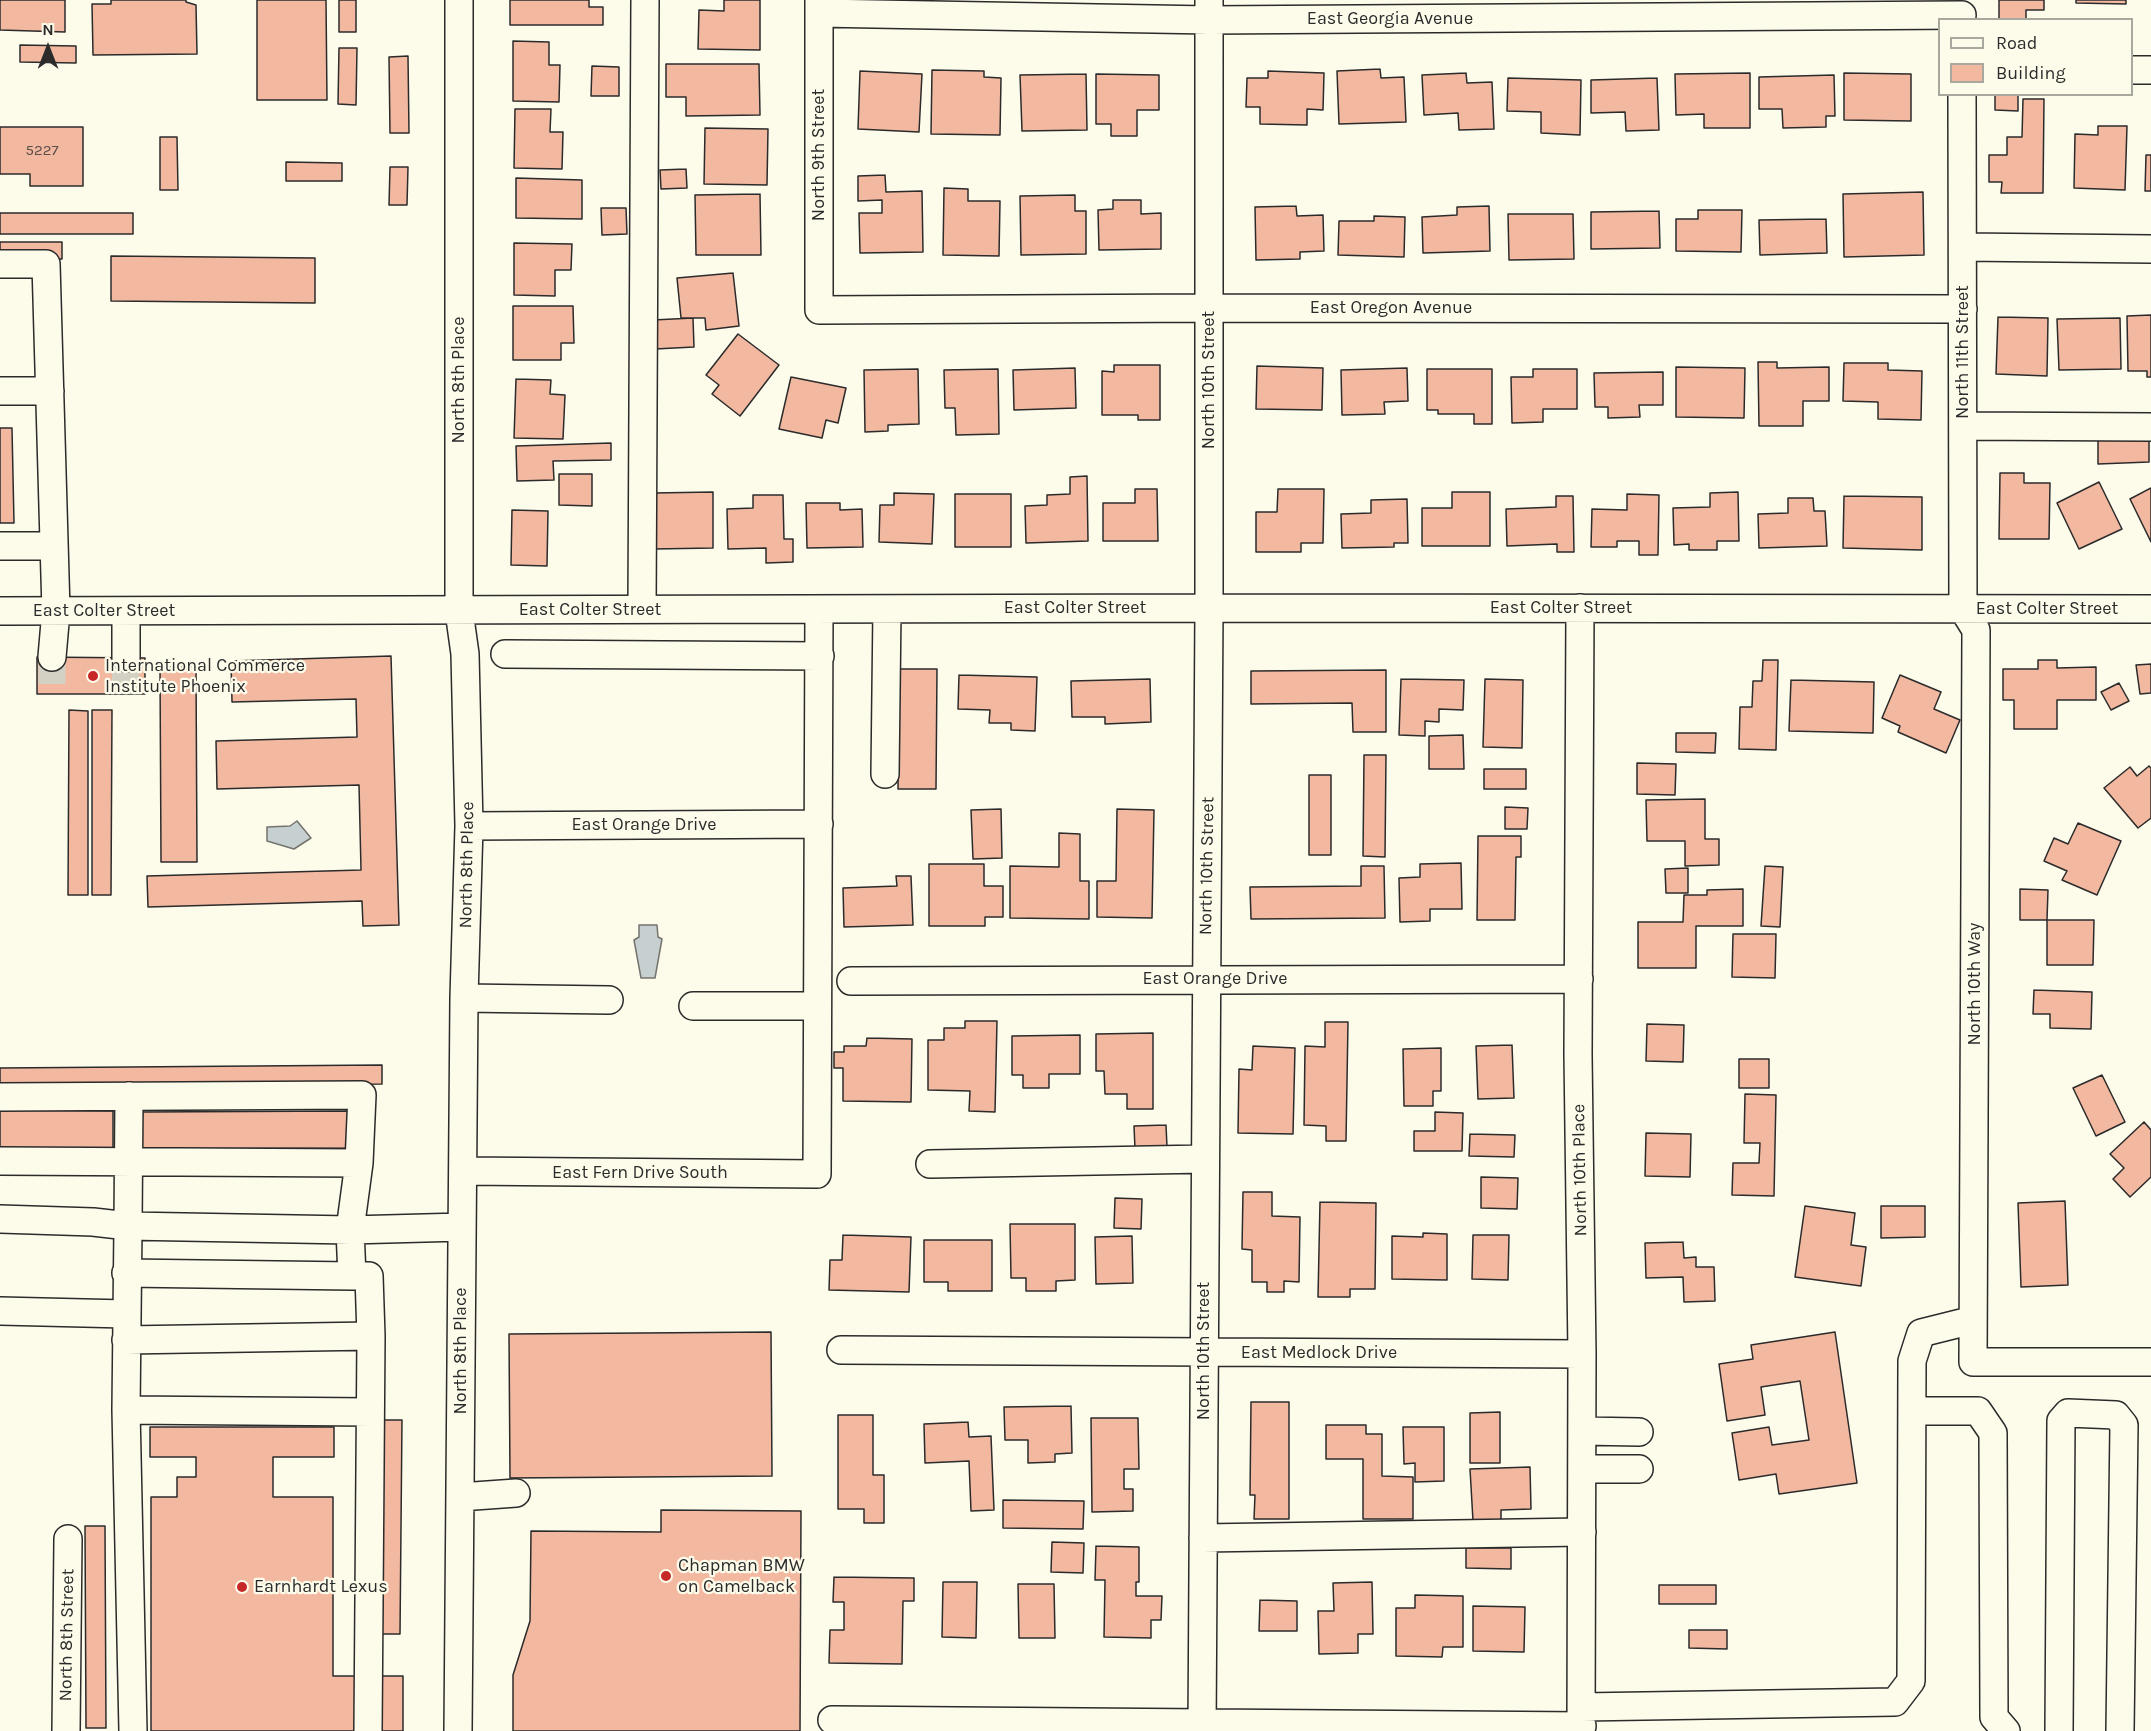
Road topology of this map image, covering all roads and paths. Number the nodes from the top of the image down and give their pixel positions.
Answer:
1 (459, 0) edge
2 (645, 0) edge
3 (819, 7) edge
4 (1209, 10) edge
5 (1962, 11) edge
6 (2133, 70) edge
7 (2151, 70) edge
8 (1962, 96) edge
9 (1963, 247) junction
10 (2151, 249) edge
11 (0, 264) edge
12 (1209, 308) junction
13 (1963, 309) junction
14 (819, 310) joint
15 (0, 391) edge
16 (50, 391) junction
17 (1963, 426) junction
18 (2151, 427) edge
19 (0, 546) edge
20 (54, 546) junction
21 (1209, 608) junction
22 (1581, 608) junction
23 (642, 609) junction
24 (819, 609) junction
25 (887, 609) junction
26 (1963, 609) junction
27 (2151, 609) edge
28 (597, 610) junction
29 (0, 611) edge
30 (56, 611) junction
31 (126, 611) junction
32 (459, 611) junction
33 (505, 654) dead end
34 (597, 654) junction
35 (820, 656) junction
36 (52, 657) tunnel mouth
37 (126, 658) tunnel mouth
38 (885, 774) dead end
39 (819, 824) junction
40 (469, 826) junction
41 (1206, 978) junction
42 (1579, 979) junction
43 (851, 981) dead end
44 (464, 998) junction
45 (609, 1000) dead end
46 (693, 1006) dead end
47 (818, 1006) junction
48 (129, 1096) junction
49 (0, 1097) edge
50 (1205, 1159) junction
51 (0, 1161) edge
52 (129, 1161) junction
53 (358, 1163) junction
54 (930, 1164) dead end
55 (463, 1171) junction
56 (0, 1219) edge
57 (128, 1226) junction
58 (462, 1227) junction
59 (350, 1230) junction
60 (126, 1273) junction
61 (352, 1276) junction
62 (0, 1311) edge
63 (1973, 1320) junction
64 (126, 1327) junction
65 (370, 1336) junction
66 (842, 1350) dead end
67 (1203, 1353) junction
68 (1581, 1354) junction
69 (2151, 1362) edge
70 (126, 1410) junction
71 (1912, 1411) junction
72 (370, 1412) junction
73 (1582, 1431) junction
74 (1639, 1432) dead end
75 (1582, 1469) junction
76 (1639, 1470) dead end
77 (516, 1493) dead end
78 (460, 1497) junction
79 (1581, 1532) junction
80 (1203, 1538) junction
81 (68, 1539) dead end
82 (832, 1720) dead end
83 (1581, 1721) edge
84 (2000, 1724) edge
85 (1202, 1726) edge
86 (66, 1731) edge
87 (133, 1731) edge
88 (368, 1731) edge
89 (458, 1731) edge
90 (2059, 1731) edge
91 (2120, 1731) edge

1 - 32 street, North 8th Place
2 - 23 street
3 - 4 street, East Georgia Avenue
3 - 14 street, North 9th Street
4 - 5 street, East Georgia Avenue
4 - 12 street, North 10th Street
6 - 7 street
8 - 9 street, North 11th Street
9 - 10 street
9 - 13 street, North 11th Street
11 - 16 street
12 - 13 street, East Oregon Avenue
12 - 14 street, East Oregon Avenue
12 - 21 street, North 10th Street
13 - 17 street, North 11th Street
15 - 16 street
16 - 20 street
17 - 18 street
17 - 26 street, North 11th Street
19 - 20 street
20 - 30 street
21 - 22 street, East Colter Street
21 - 25 street, East Colter Street
21 - 41 street, North 10th Street
22 - 26 street, East Colter Street
22 - 42 street, North 10th Place
23 - 24 street, East Colter Street
23 - 28 street, East Colter Street
24 - 25 street, East Colter Street
24 - 35 street
25 - 38 street
26 - 27 street, East Colter Street
26 - 63 street, North 10th Way
28 - 32 street, East Colter Street
28 - 34 street
29 - 30 street, East Colter Street
30 - 31 street, East Colter Street
30 - 36 street
31 - 32 street, East Colter Street
31 - 37 street
32 - 40 street, North 8th Place
33 - 34 street
34 - 35 street
35 - 39 street
39 - 40 street, East Orange Drive
39 - 47 street
40 - 44 street, North 8th Place
41 - 42 street, East Orange Drive
41 - 43 street, East Orange Drive
41 - 50 street, North 10th Street
42 - 68 street, North 10th Place
44 - 45 street
44 - 55 street, North 8th Place
46 - 47 street
47 - 55 street, East Fern Drive South
48 - 49 street
48 - 52 street
48 - 53 street
50 - 54 street
50 - 67 street, North 10th Street
51 - 52 street
52 - 53 street
52 - 57 street
53 - 59 street
55 - 58 street, North 8th Place
56 - 57 street
57 - 59 street
57 - 60 street
58 - 59 street
58 - 78 street, North 8th Place
59 - 61 street
60 - 61 street
60 - 64 street
61 - 65 street
62 - 64 street
63 - 69 street, North 10th Way
63 - 71 street
64 - 65 street
64 - 70 street
65 - 72 street
66 - 67 street, East Medlock Drive
67 - 68 street, East Medlock Drive
67 - 80 street, North 10th Street
68 - 73 street, North 10th Place
70 - 72 street
70 - 87 street
71 - 83 street
71 - 84 street
72 - 88 street
73 - 74 street
73 - 75 street, North 10th Place
75 - 76 street
75 - 79 street, North 10th Place
77 - 78 street
78 - 89 street, North 8th Place
79 - 80 street
79 - 83 street, North 10th Place
80 - 85 street, North 10th Street
81 - 86 street, North 8th Street
82 - 85 street
83 - 85 street
90 - 91 street

